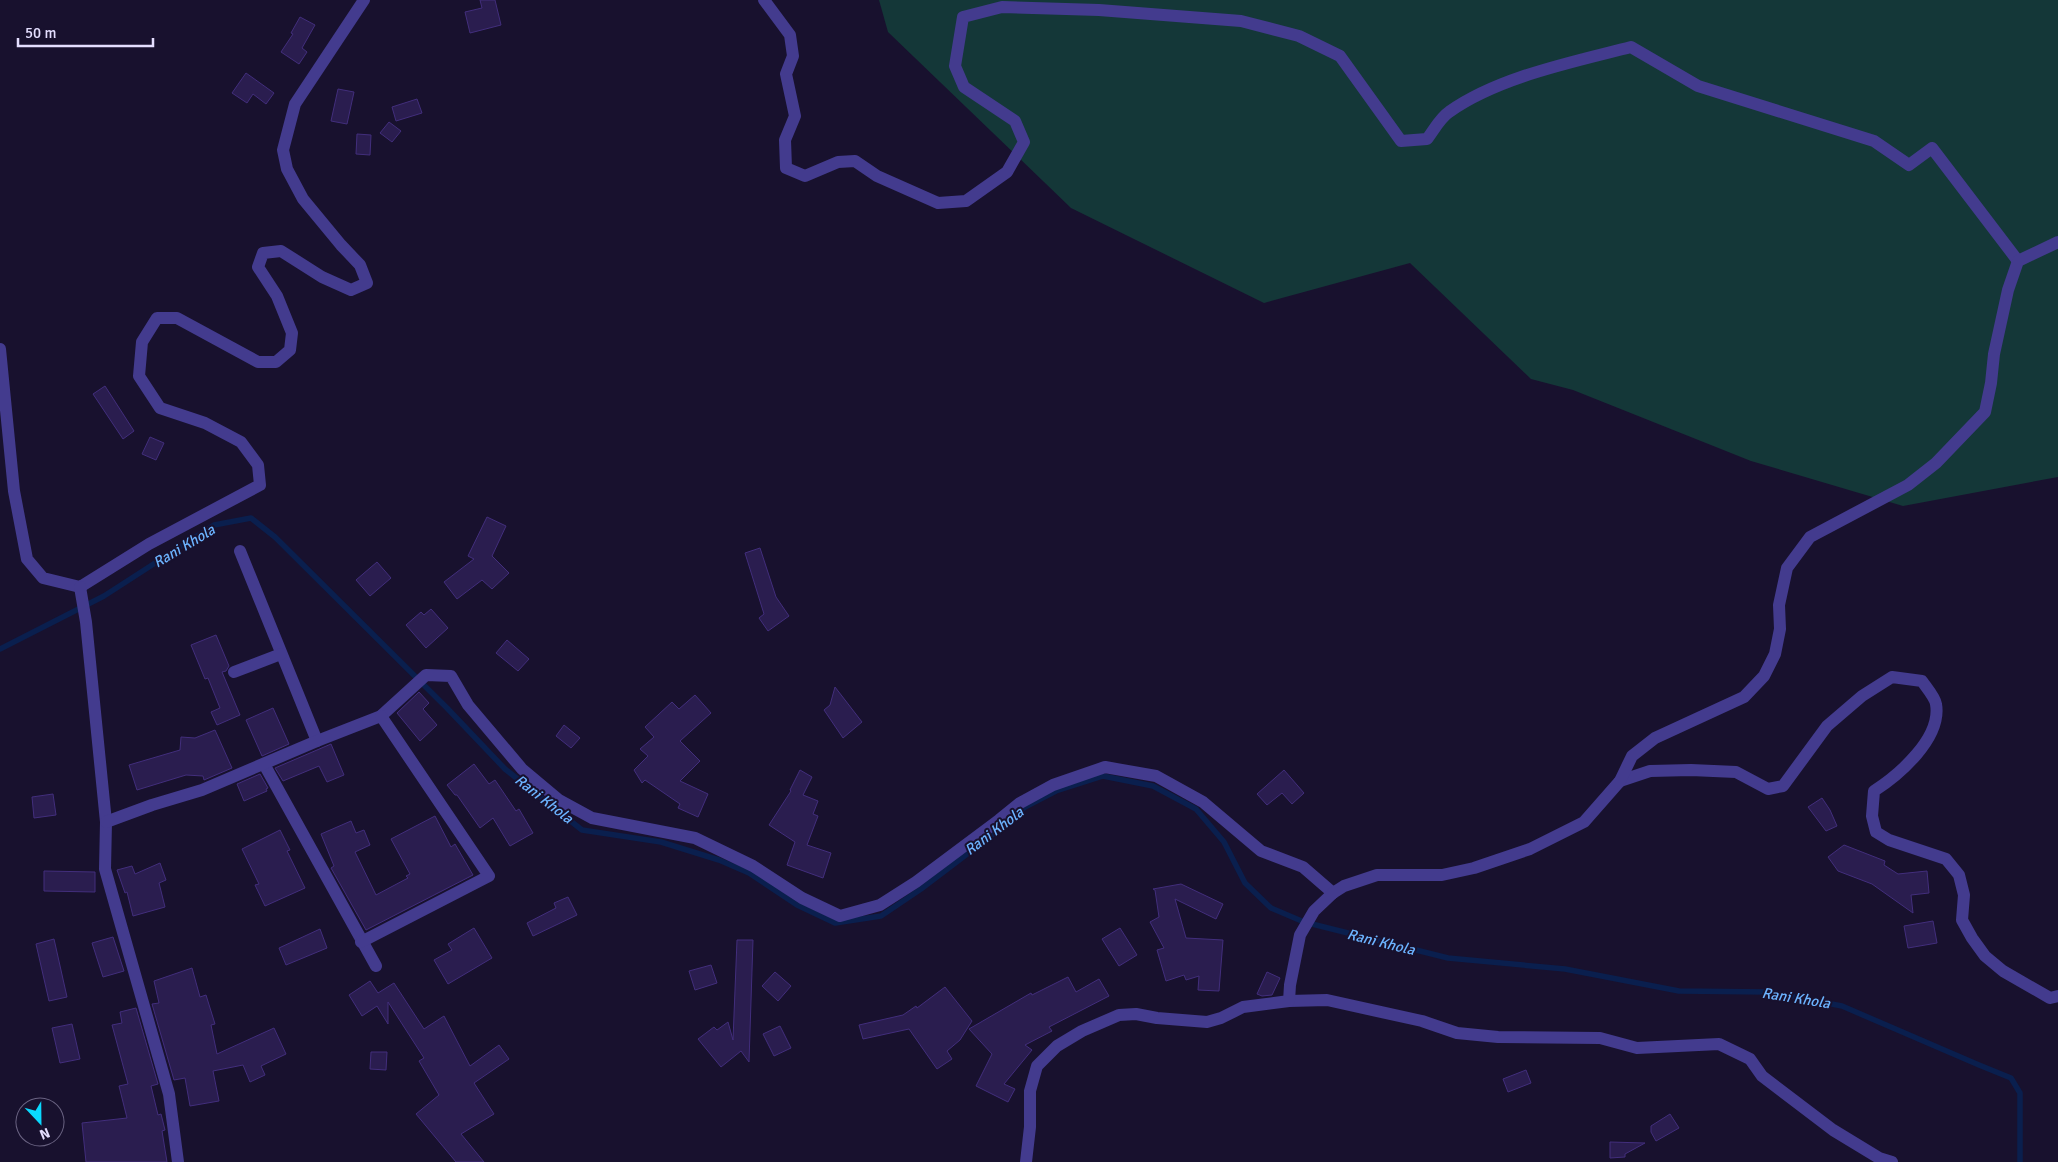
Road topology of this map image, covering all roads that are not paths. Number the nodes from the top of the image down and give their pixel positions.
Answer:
1 (364, 0) edge
2 (764, 0) edge
3 (2058, 242) edge
4 (2018, 261) junction
5 (0, 350) edge
6 (240, 551) dead end
7 (80, 587) junction
8 (281, 654) junction
9 (234, 672) dead end
10 (381, 716) junction
11 (317, 741) junction
12 (264, 764) junction
13 (1620, 781) junction
14 (106, 822) junction
15 (1333, 893) junction
16 (361, 942) junction
17 (376, 966) dead end
18 (2058, 996) edge
19 (1288, 1001) junction
20 (178, 1162) edge
21 (1026, 1162) edge
22 (1892, 1162) edge

1 - 7 street
2 - 4 street
3 - 4 street
4 - 13 street
5 - 7 street
6 - 8 street
7 - 14 street
8 - 9 street
8 - 11 street
10 - 11 street
10 - 15 street
10 - 16 street
11 - 12 street
12 - 14 street
12 - 16 street
13 - 15 street
13 - 18 street
14 - 20 street
15 - 19 street
16 - 17 street
19 - 21 street
19 - 22 street

